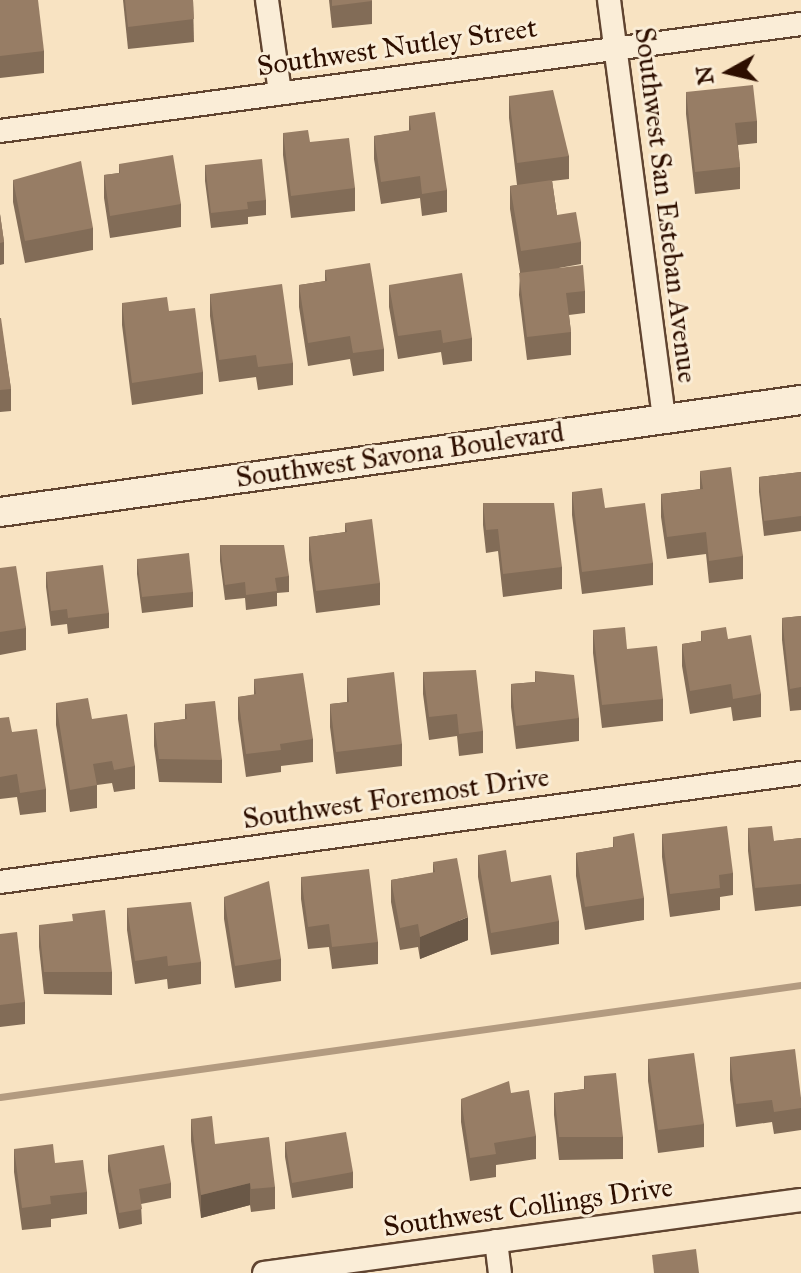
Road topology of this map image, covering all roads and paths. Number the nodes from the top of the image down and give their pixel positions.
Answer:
1 (267, 0) edge
2 (609, 0) edge
3 (801, 24) edge
4 (616, 48) junction
5 (280, 93) junction
6 (0, 131) edge
7 (801, 400) edge
8 (664, 417) junction
9 (0, 512) edge
10 (801, 773) edge
11 (0, 882) edge
12 (801, 1200) edge
13 (496, 1241) junction
14 (264, 1273) edge
15 (500, 1273) edge

1 - 5 street
2 - 4 street, Southwest San Esteban Avenue
3 - 4 street, Southwest Nutley Street
4 - 5 street, Southwest Nutley Street
4 - 8 street, Southwest San Esteban Avenue
5 - 6 street, Southwest Nutley Street
7 - 8 street, Southwest Savona Boulevard
8 - 9 street, Southwest Savona Boulevard
10 - 11 street, Southwest Foremost Drive
12 - 13 street, Southwest Collings Drive
13 - 14 street, Southwest Collings Drive
13 - 15 street

